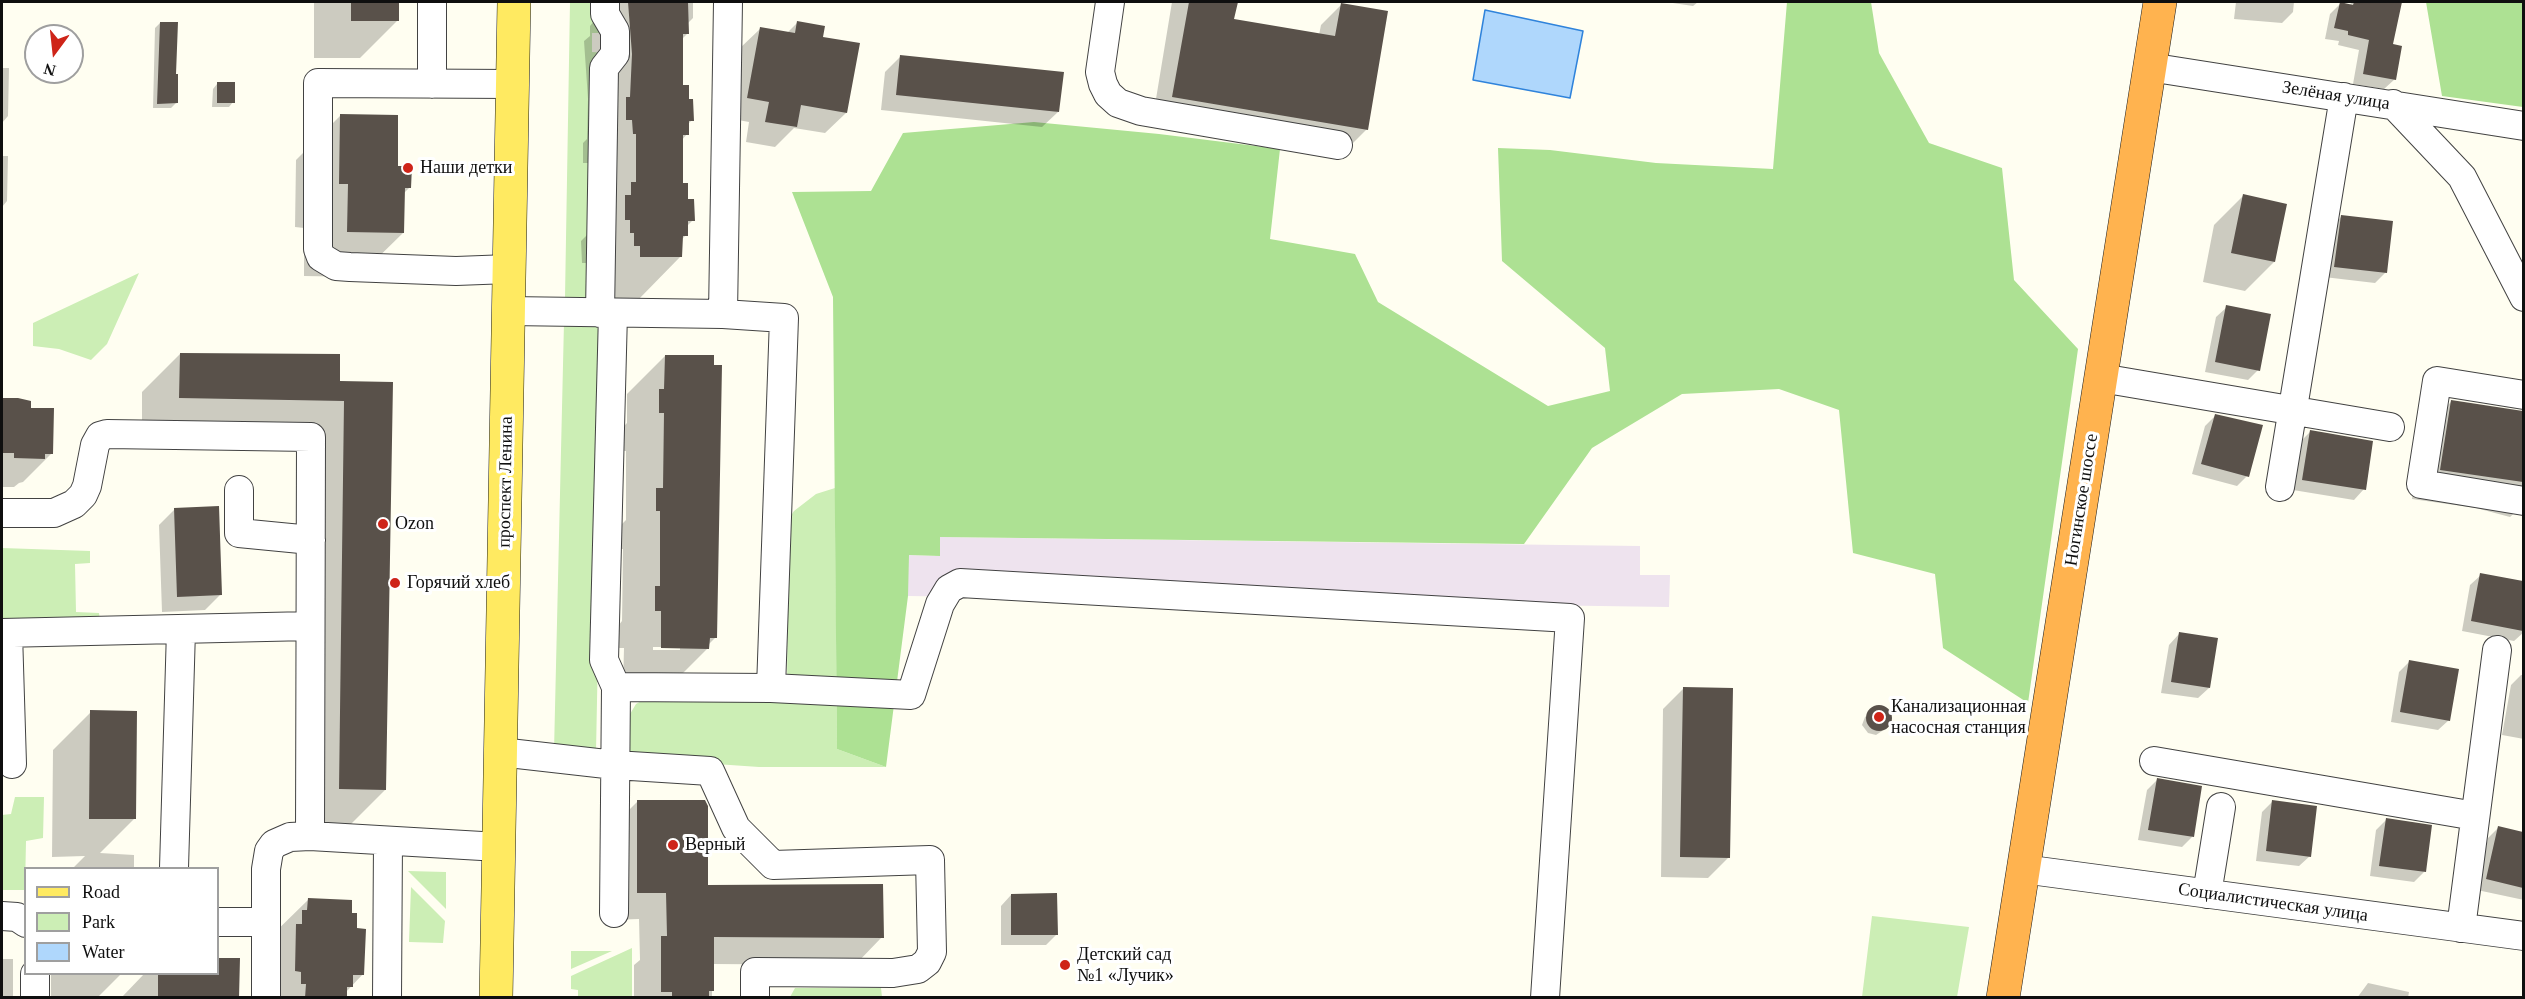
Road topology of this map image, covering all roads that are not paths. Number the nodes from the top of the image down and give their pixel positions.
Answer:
1 (432, 2) edge
2 (514, 2) edge
3 (605, 2) edge
4 (728, 2) edge
5 (1110, 2) edge
6 (2160, 2) edge
7 (2149, 67) junction
8 (432, 84) junction
9 (513, 84) junction
10 (2344, 97) junction
11 (2393, 104) junction
12 (2523, 126) edge
13 (1338, 145) dead end
14 (509, 269) junction
15 (2523, 297) edge
16 (509, 311) junction
17 (606, 313) junction
18 (723, 314) junction
19 (2101, 378) junction
20 (2523, 395) edge
21 (2293, 410) junction
22 (2390, 427) dead end
23 (2280, 487) dead end
24 (239, 490) dead end
25 (2523, 501) edge
26 (2, 513) edge
27 (311, 540) junction
28 (310, 626) junction
29 (181, 630) junction
30 (5, 633) edge
31 (2497, 650) dead end
32 (616, 687) junction
33 (771, 688) junction
34 (6, 726) edge
35 (500, 752) junction
36 (2154, 761) dead end
37 (12, 764) dead end
38 (615, 765) junction
39 (2222, 807) dead end
40 (2475, 816) junction
41 (310, 837) junction
42 (388, 841) junction
43 (499, 847) junction
44 (174, 867) edge
45 (2023, 869) junction
46 (2207, 894) junction
47 (614, 913) dead end
48 (2, 916) edge
49 (24, 922) edge
50 (219, 922) edge
51 (265, 922) junction
52 (2461, 928) junction
53 (2523, 936) edge
54 (35, 975) edge
55 (35, 998) edge
56 (266, 998) edge
57 (387, 998) edge
58 (496, 998) edge
59 (755, 998) edge
60 (1545, 998) edge
61 (2003, 998) edge

1 - 8 street
2 - 9 main road, проспект Ленина
3 - 17 street
4 - 18 street
5 - 13 street
6 - 7 highway, Ногинское шоссе
7 - 10 street, Зелёная улица
7 - 19 highway, Ногинское шоссе
8 - 9 street
8 - 14 street
9 - 14 main road, проспект Ленина
10 - 11 street, Зелёная улица
10 - 21 street
11 - 12 street, Зелёная улица
11 - 15 street
14 - 16 main road, проспект Ленина
16 - 17 street
16 - 35 main road, проспект Ленина
17 - 18 street
17 - 32 street
18 - 33 street
19 - 21 street
19 - 45 highway, Ногинское шоссе
20 - 25 street
21 - 22 street
21 - 23 street
24 - 27 street
26 - 27 street
27 - 28 street
28 - 29 street
28 - 41 street
29 - 30 street
29 - 44 street
30 - 34 street
31 - 40 street
32 - 33 street
32 - 38 street
33 - 60 street
34 - 37 street
35 - 38 street
35 - 43 main road, проспект Ленина
36 - 40 street
38 - 47 street
38 - 59 street
39 - 46 street
40 - 52 street
41 - 42 street
41 - 51 street
42 - 43 street
42 - 57 street
43 - 58 main road, проспект Ленина
45 - 46 street, Социалистическая улица
45 - 61 highway, Ногинское шоссе
46 - 52 street, Социалистическая улица
48 - 49 street
50 - 51 street
51 - 56 street
52 - 53 street, Социалистическая улица
54 - 55 street

